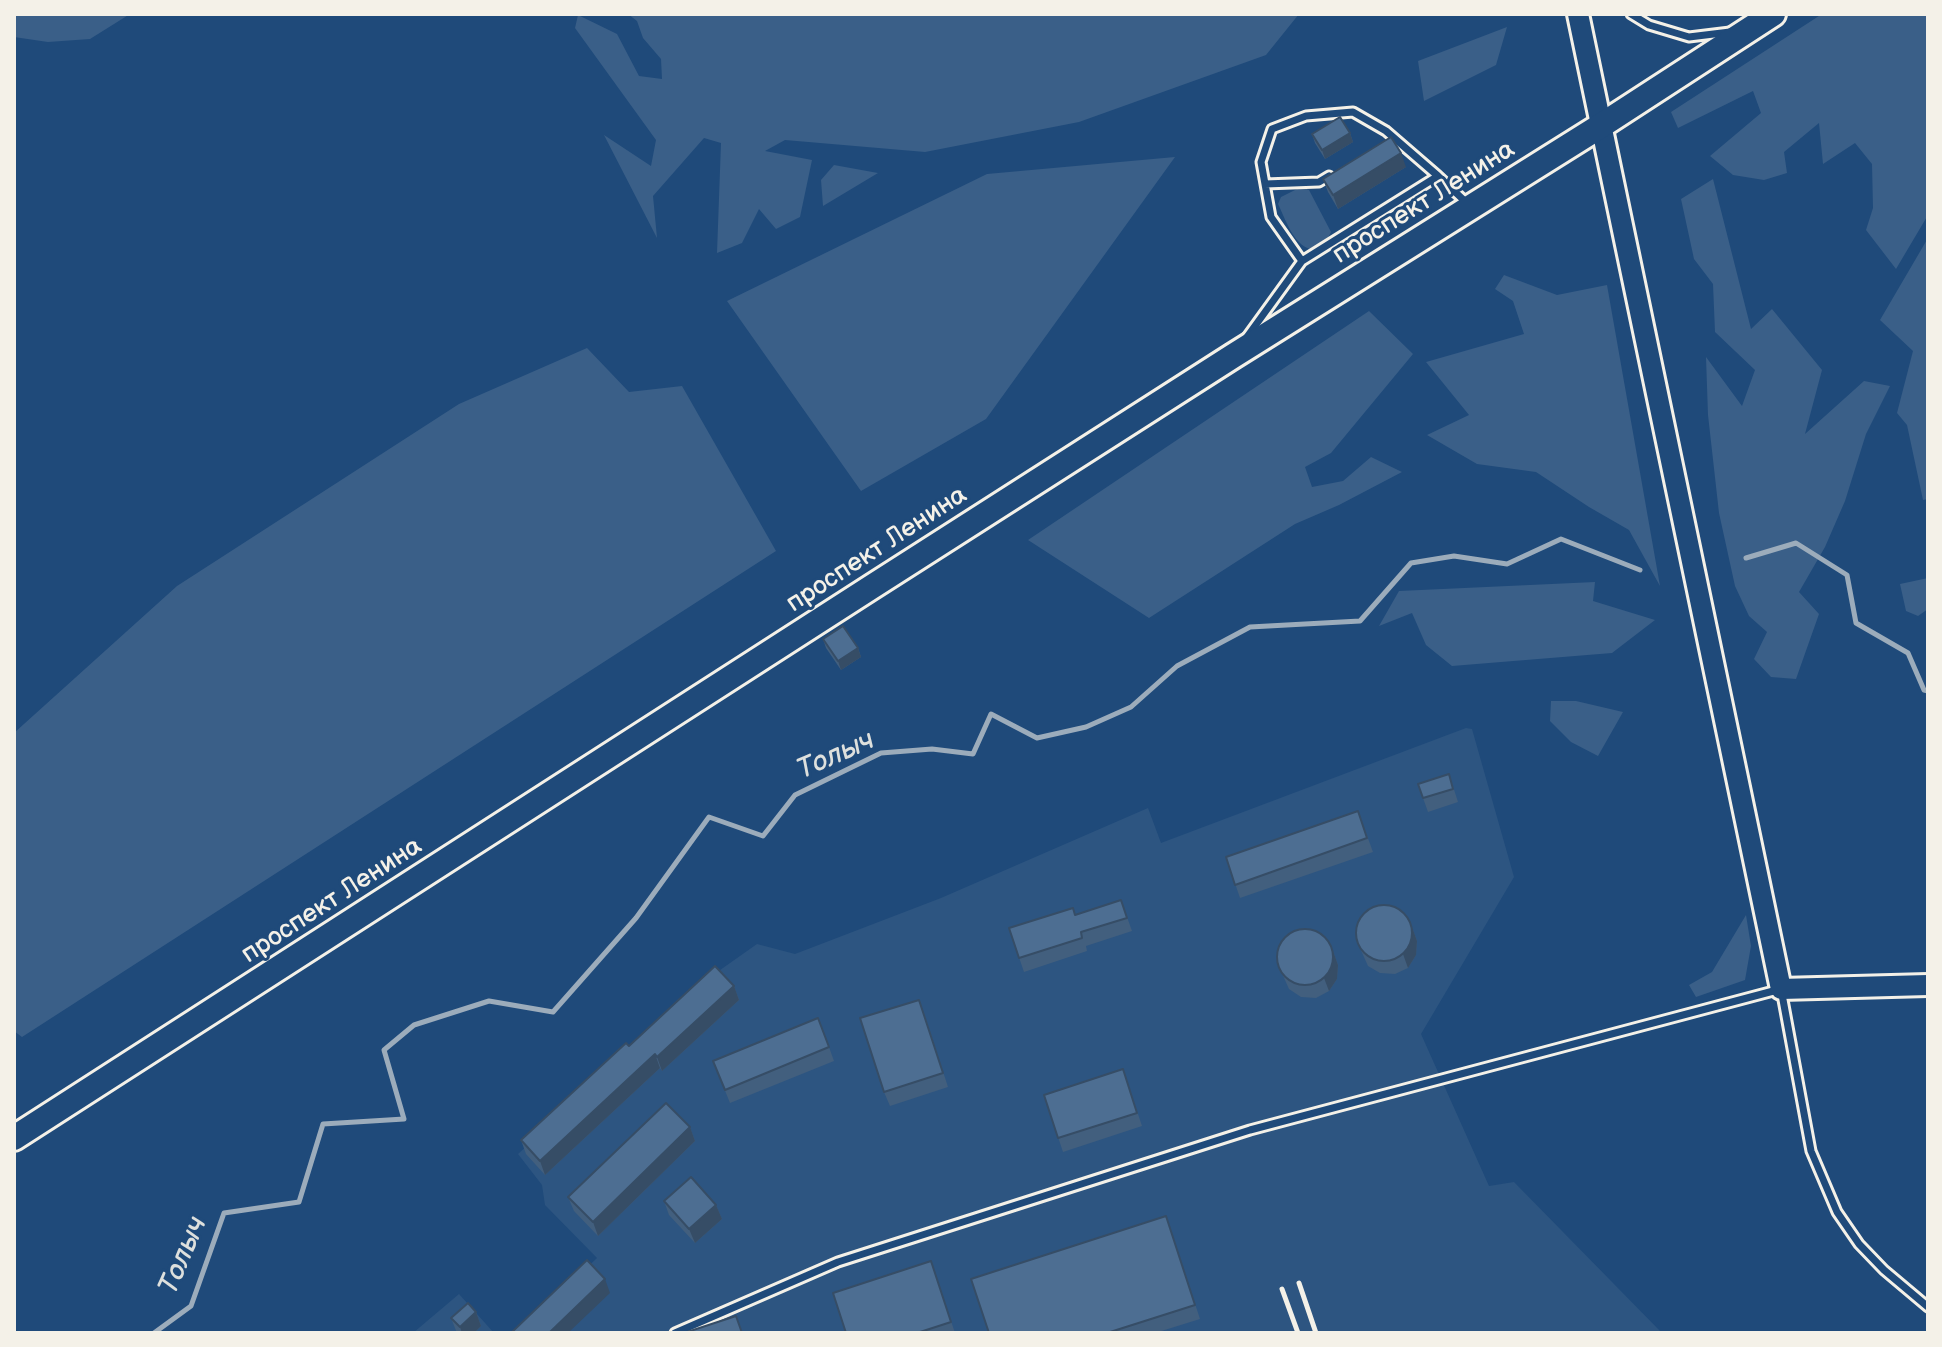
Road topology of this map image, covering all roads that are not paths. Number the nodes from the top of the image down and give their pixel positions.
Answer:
1 (1578, 14) edge
2 (1631, 14) edge
3 (1773, 14) edge
4 (1748, 30) junction
5 (1602, 125) junction
6 (1392, 137) junction
7 (1380, 144) edge
8 (1332, 175) edge
9 (1438, 176) junction
10 (1265, 184) junction
11 (1471, 206) junction
12 (1302, 261) junction
13 (1233, 356) junction
14 (1928, 985) edge
15 (1781, 989) junction
16 (14, 1138) edge
17 (1928, 1307) edge
18 (675, 1333) edge

1 - 5 street
2 - 4 lane
3 - 4 main road, проспект Ленина
4 - 5 main road, проспект Ленина
5 - 11 main road, проспект Ленина
5 - 15 street
6 - 7 lane
6 - 9 lane
6 - 10 lane
8 - 10 lane
9 - 11 lane
9 - 12 lane
10 - 12 lane
11 - 13 main road, проспект Ленина
12 - 13 lane
13 - 16 main road, проспект Ленина
14 - 15 street
15 - 17 lane
15 - 18 lane

